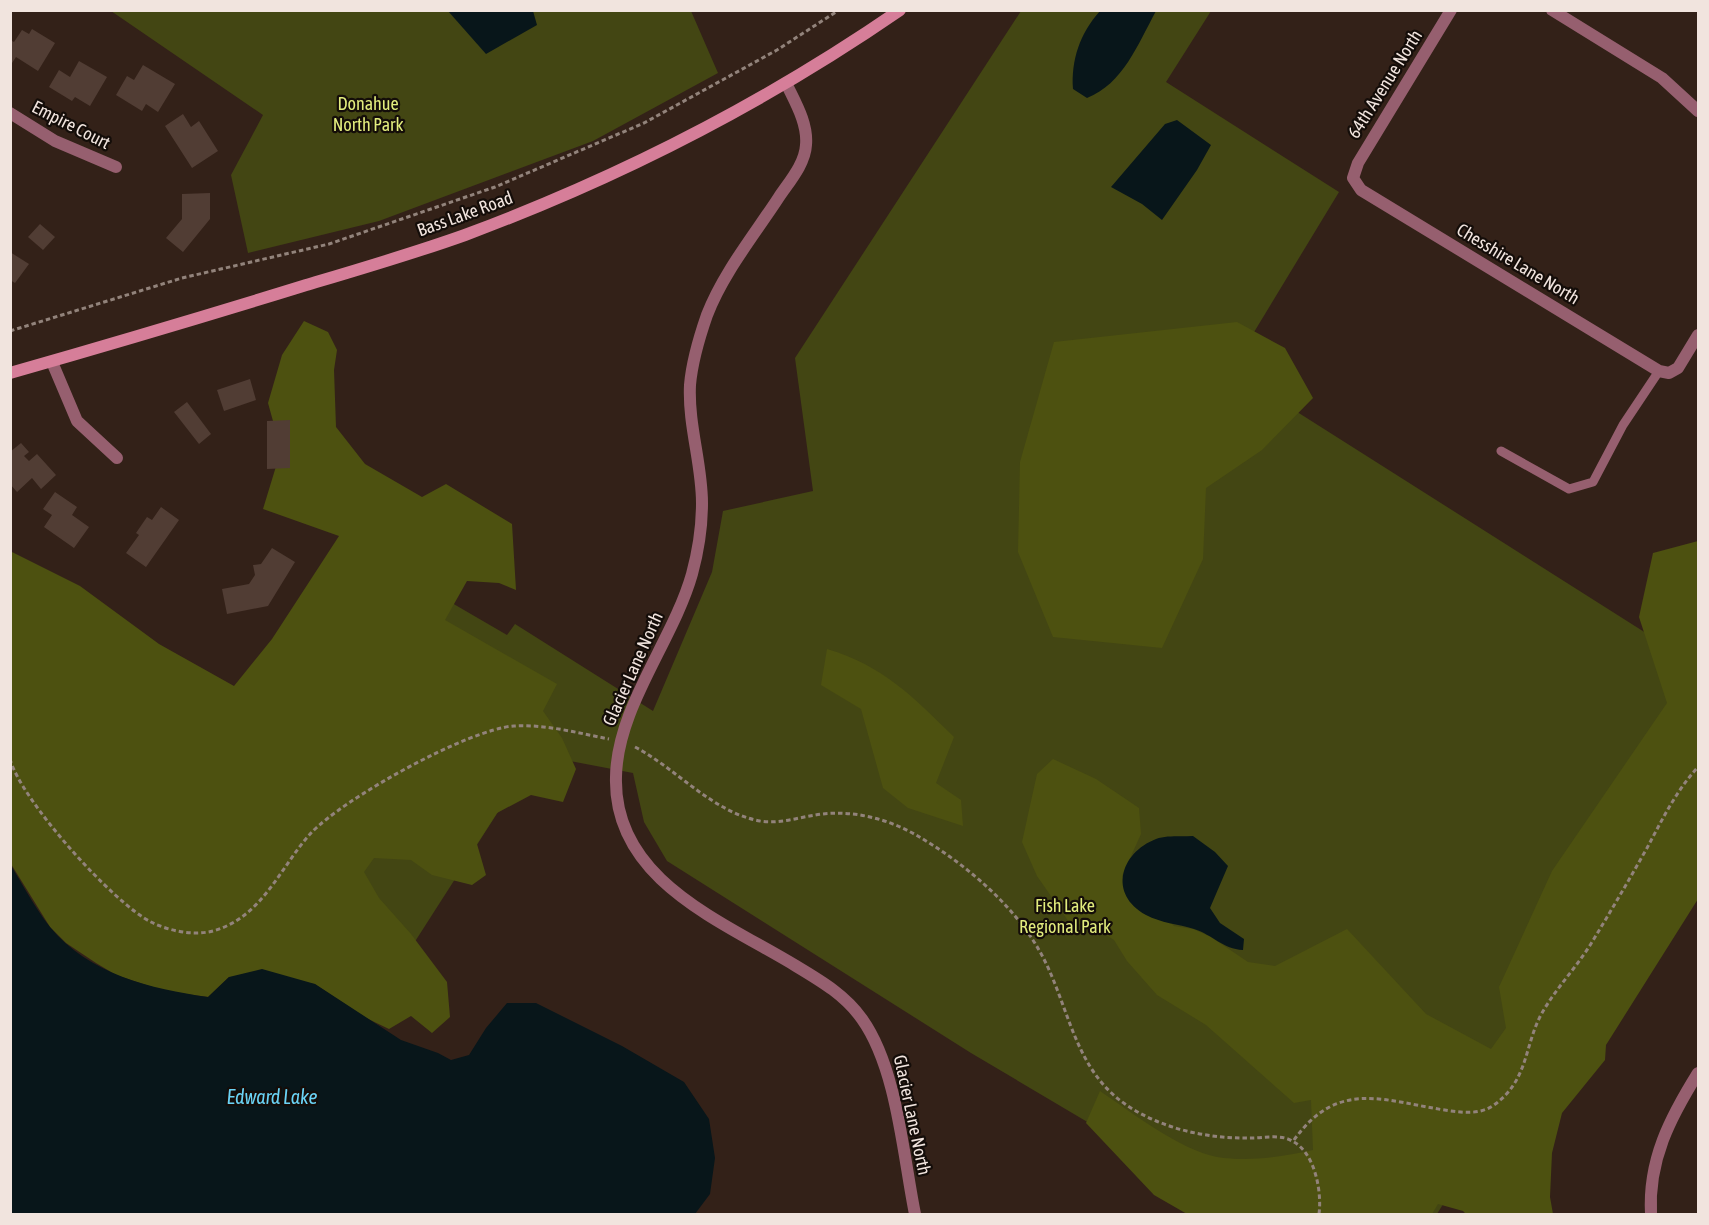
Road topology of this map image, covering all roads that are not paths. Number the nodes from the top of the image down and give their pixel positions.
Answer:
1 (900, 10) edge
2 (1451, 10) edge
3 (1552, 10) edge
4 (786, 83) junction
5 (1698, 111) edge
6 (10, 113) edge
7 (116, 167) dead end
8 (1353, 178) joint
9 (1698, 335) edge
10 (52, 362) junction
11 (11, 372) edge
12 (1664, 372) junction
13 (1502, 451) dead end
14 (117, 458) dead end
15 (1698, 1073) edge
16 (915, 1215) edge
17 (1651, 1215) edge

1 - 4 main road, Bass Lake Road
2 - 8 street, 64th Avenue North
3 - 5 street
4 - 10 main road, Bass Lake Road
4 - 16 street, Glacier Lane North
6 - 7 street, Empire Court
8 - 12 street, Chesshire Lane North
9 - 12 street
10 - 11 main road, Bass Lake Road
10 - 14 street
12 - 13 lane
15 - 17 street

